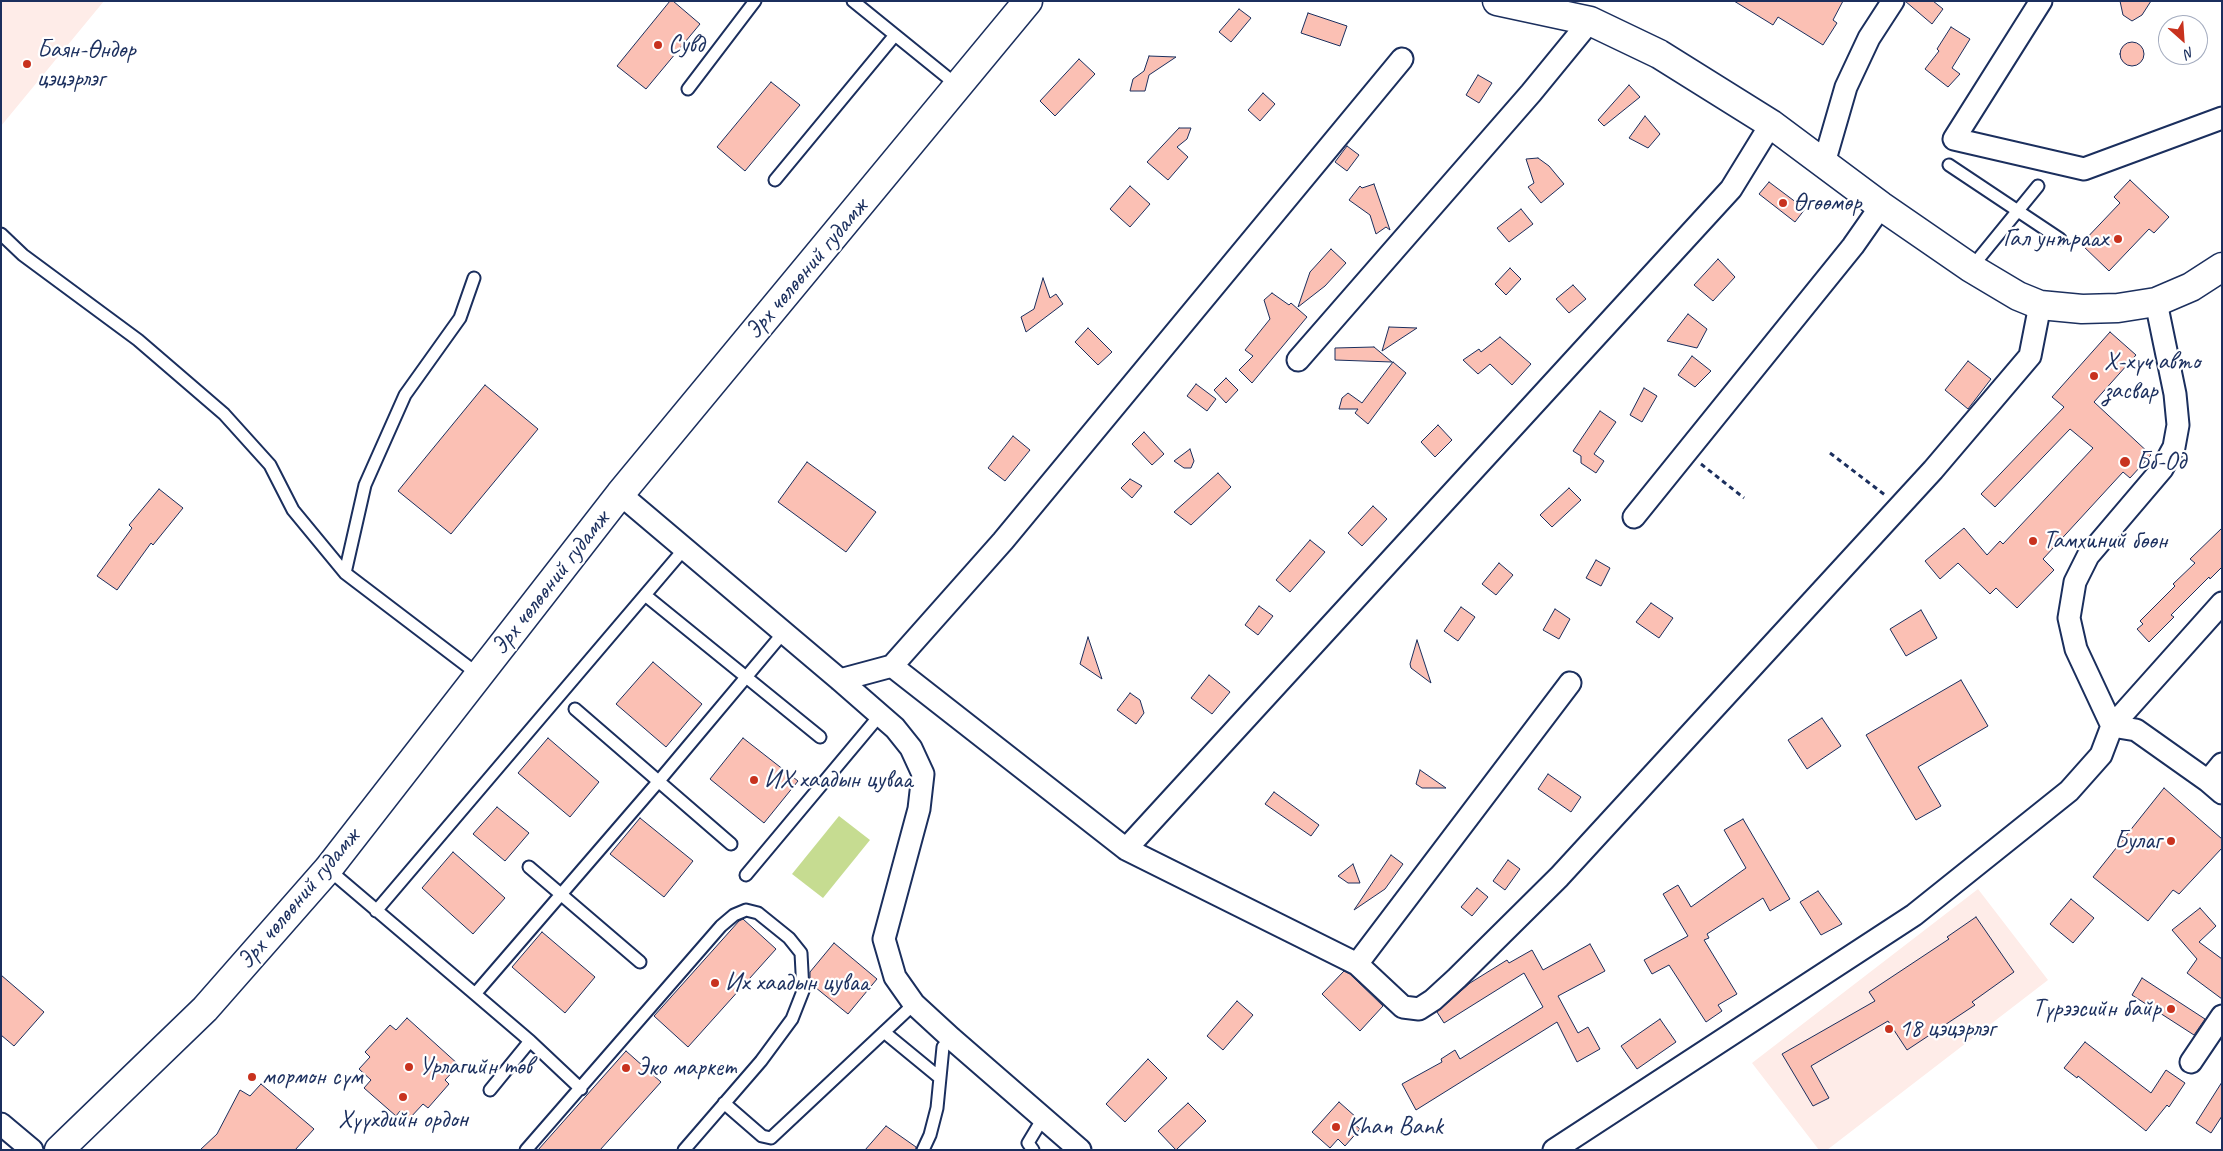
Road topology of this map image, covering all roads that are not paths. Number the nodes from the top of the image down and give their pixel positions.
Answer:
1 (755, 1) edge
2 (1028, 1) edge
3 (1497, 1) edge
4 (1893, 1) edge
5 (2041, 1) edge
6 (858, 3) edge
7 (1590, 21) junction
8 (895, 35) junction
9 (1402, 59) dead end
10 (958, 86) junction
11 (688, 89) dead end
12 (2222, 118) edge
13 (1771, 124) junction
14 (1824, 163) junction
15 (1949, 165) dead end
16 (775, 180) dead end
17 (2038, 186) dead end
18 (1881, 206) junction
19 (2017, 210) junction
20 (1, 234) edge
21 (2060, 239) dead end
22 (2222, 267) edge
23 (1971, 268) junction
24 (474, 278) dead end
25 (2156, 302) junction
26 (2040, 305) junction
27 (1298, 360) dead end
28 (620, 494) junction
29 (1634, 517) dead end
30 (685, 548) junction
31 (345, 573) junction
32 (645, 595) junction
33 (2222, 603) edge
34 (784, 632) junction
35 (892, 666) junction
36 (479, 676) junction
37 (747, 677) junction
38 (840, 680) junction
39 (1570, 683) dead end
40 (575, 709) dead end
41 (880, 715) junction
42 (2112, 726) junction
43 (820, 737) dead end
44 (2222, 764) edge
45 (658, 782) junction
46 (2215, 787) edge
47 (731, 844) dead end
48 (1126, 849) junction
49 (529, 867) dead end
50 (328, 869) junction
51 (746, 875) dead end
52 (561, 895) junction
53 (376, 910) junction
54 (640, 962) dead end
55 (1357, 964) junction
56 (475, 994) junction
57 (914, 1004) junction
58 (2222, 1016) edge
59 (884, 1032) junction
60 (951, 1038) junction
61 (530, 1041) junction
62 (2191, 1062) dead end
63 (940, 1078) junction
64 (581, 1089) junction
65 (490, 1090) dead end
66 (724, 1104) junction
67 (1043, 1118) junction
68 (1, 1124) edge
69 (1028, 1148) edge
70 (32, 1150) edge
71 (59, 1150) edge
72 (526, 1150) edge
73 (684, 1150) edge
74 (923, 1150) edge
75 (1080, 1150) edge
76 (1554, 1150) edge

1 - 11 lane
2 - 10 main road, Эрх чөлөөний гудамж
3 - 7 main road
4 - 14 street
5 - 12 street
6 - 8 lane
7 - 13 main road
7 - 27 street
8 - 10 lane
8 - 16 lane
9 - 35 street
10 - 28 main road, Эрх чөлөөний гудамж
13 - 14 main road
13 - 48 street
14 - 18 main road
15 - 19 lane
17 - 19 lane
18 - 23 main road
18 - 29 street
19 - 21 lane
19 - 23 lane
20 - 31 lane
22 - 25 main road
23 - 26 main road
24 - 31 lane
25 - 26 main road
25 - 42 street
26 - 55 street
28 - 30 street
28 - 36 main road, Эрх чөлөөний гудамж
30 - 32 lane
30 - 34 street
31 - 36 lane
32 - 37 lane
32 - 53 lane
33 - 42 street
34 - 37 lane
34 - 38 street
35 - 38 street
35 - 48 street
36 - 50 main road, Эрх чөлөөний гудамж
37 - 43 lane
37 - 45 lane
38 - 41 street
39 - 55 street
40 - 45 lane
41 - 51 lane
41 - 57 street
42 - 46 street
42 - 76 street
44 - 46 street
45 - 47 lane
45 - 52 lane
48 - 55 street
49 - 52 lane
50 - 53 lane
50 - 71 main road, Эрх чөлөөний гудамж
52 - 54 lane
52 - 56 lane
53 - 56 lane
56 - 61 lane
57 - 59 lane
57 - 60 street
58 - 62 street
59 - 63 lane
59 - 66 lane
60 - 63 lane
60 - 67 street
61 - 64 lane
61 - 65 lane
63 - 74 lane
64 - 66 lane
64 - 72 lane
66 - 73 lane
67 - 69 lane
67 - 75 street
68 - 70 street

